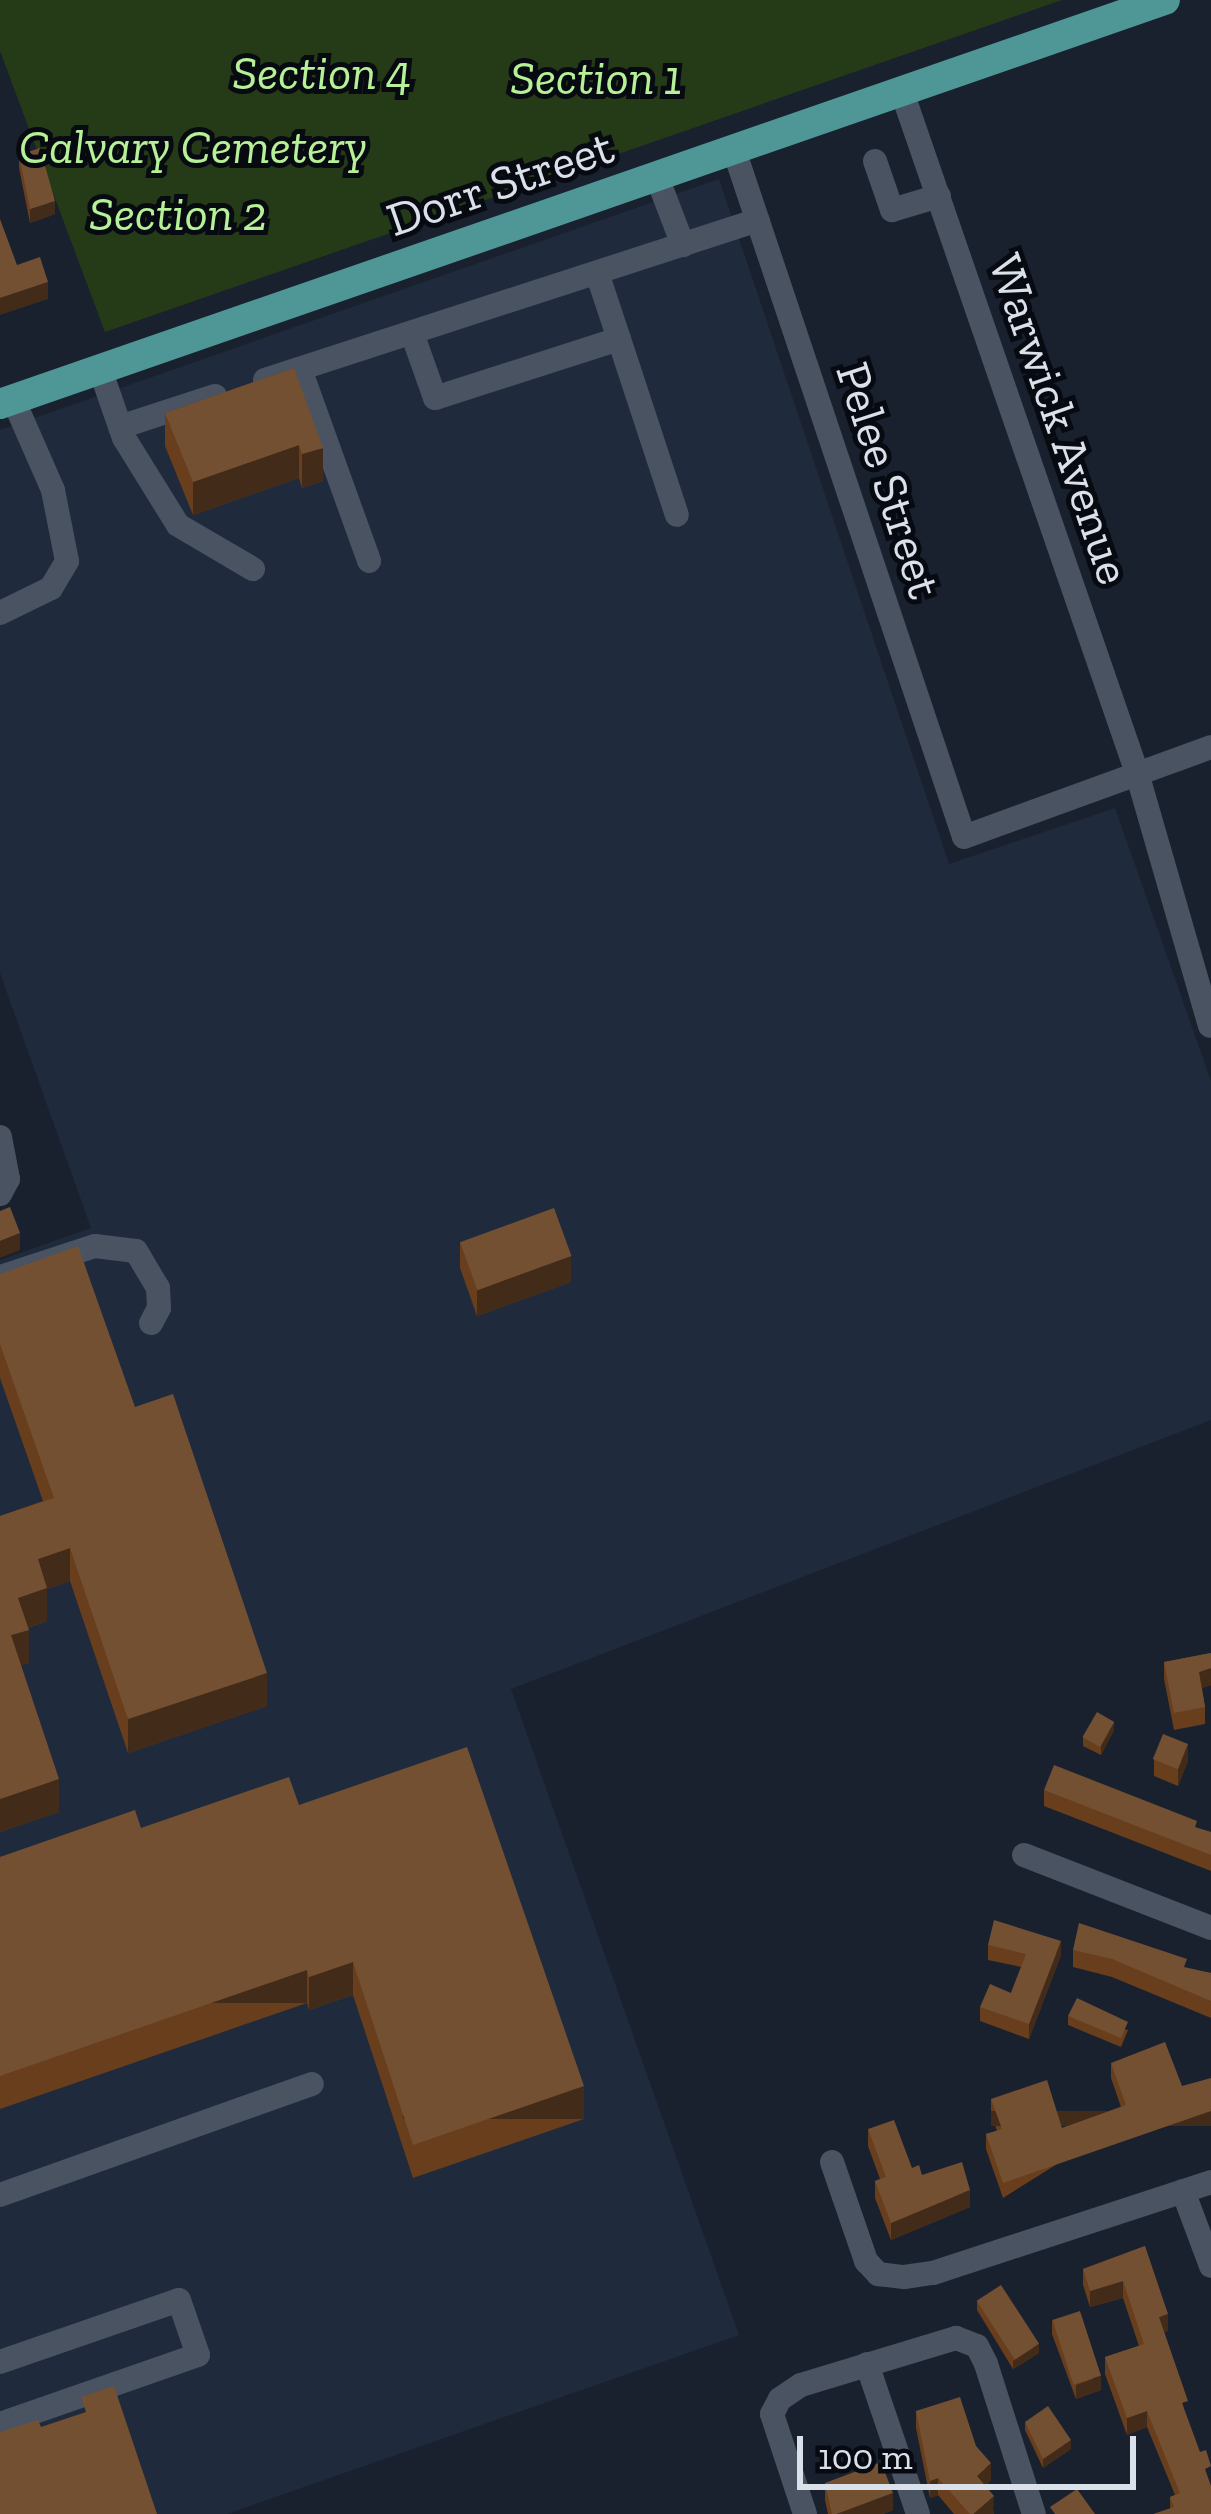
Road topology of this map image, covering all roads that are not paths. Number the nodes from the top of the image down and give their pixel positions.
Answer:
1 (1165, 0) edge
2 (902, 92) junction
3 (734, 150) junction
4 (874, 161) dead end
5 (657, 177) junction
6 (939, 196) junction
7 (758, 220) junction
8 (683, 245) junction
9 (597, 273) junction
10 (412, 333) junction
11 (619, 338) junction
12 (100, 369) junction
13 (300, 369) junction
14 (7, 401) edge
15 (120, 427) junction
16 (677, 515) dead end
17 (369, 561) dead end
18 (253, 568) dead end
19 (0, 613) edge
20 (1211, 747) edge
21 (1137, 773) junction
22 (1210, 1026) edge
23 (0, 1137) edge
24 (0, 1194) edge
25 (0, 1277) edge
26 (152, 1323) dead end
27 (1024, 1855) dead end
28 (1211, 1928) edge
29 (312, 2084) dead end
30 (832, 2162) dead end
31 (1211, 2182) edge
32 (1184, 2192) junction
33 (0, 2195) edge
34 (1211, 2266) edge
35 (0, 2362) edge
36 (867, 2364) junction
37 (0, 2424) edge
38 (806, 2514) edge
39 (918, 2514) edge
40 (1034, 2514) edge

1 - 2 main road, Dorr Street
2 - 3 main road, Dorr Street
2 - 6 street, Warwick Avenue
3 - 5 main road, Dorr Street
3 - 7 street, Pelee Street
4 - 6 street
5 - 8 street
5 - 12 main road, Dorr Street
6 - 21 street, Warwick Avenue
7 - 8 street
7 - 21 street, Pelee Street
8 - 9 street
9 - 10 street
9 - 11 street
10 - 11 street
10 - 13 street
11 - 16 street
12 - 14 main road, Dorr Street
12 - 15 street
13 - 15 street
13 - 17 street
14 - 19 street
15 - 18 street
20 - 21 street
21 - 22 street, Warwick Avenue
23 - 24 street
25 - 26 street
27 - 28 street
29 - 33 street
30 - 32 street
31 - 32 street
32 - 34 street
35 - 37 street
36 - 38 street
36 - 39 street
36 - 40 street

